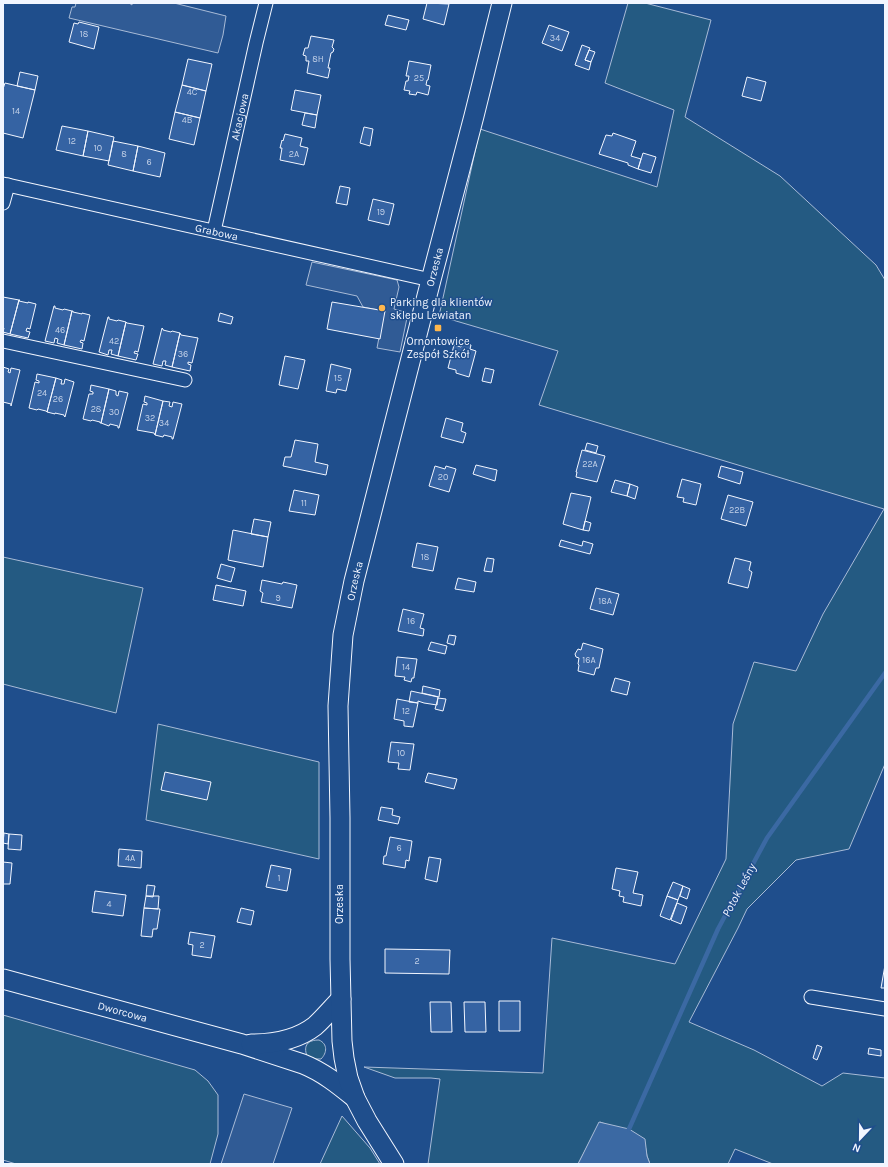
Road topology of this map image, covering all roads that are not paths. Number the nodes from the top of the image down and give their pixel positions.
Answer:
1 (266, 3) edge
2 (502, 3) edge
3 (5, 184) edge
4 (3, 203) edge
5 (214, 231) junction
6 (431, 280) junction
7 (3, 341) edge
8 (185, 380) dead end
9 (3, 979) edge
10 (810, 997) dead end
11 (340, 999) junction
12 (885, 1009) edge
13 (304, 1033) junction
14 (242, 1044) junction
15 (343, 1049) junction
16 (307, 1066) junction
17 (356, 1098) junction
18 (394, 1164) edge

1 - 5 street, Akacjowa
2 - 6 street, Orzeska
3 - 4 street
3 - 5 street, Grabowa
5 - 6 street, Grabowa
6 - 11 street, Orzeska
7 - 8 street
9 - 14 street, Dworcowa
10 - 12 street
11 - 13 street, Dworcowa
11 - 15 street, Orzeska
13 - 14 street, Dworcowa
13 - 15 street
13 - 16 street
14 - 16 street, Dworcowa
15 - 16 street
15 - 17 street, Orzeska
16 - 17 street, Dworcowa
17 - 18 street, Orzeska

